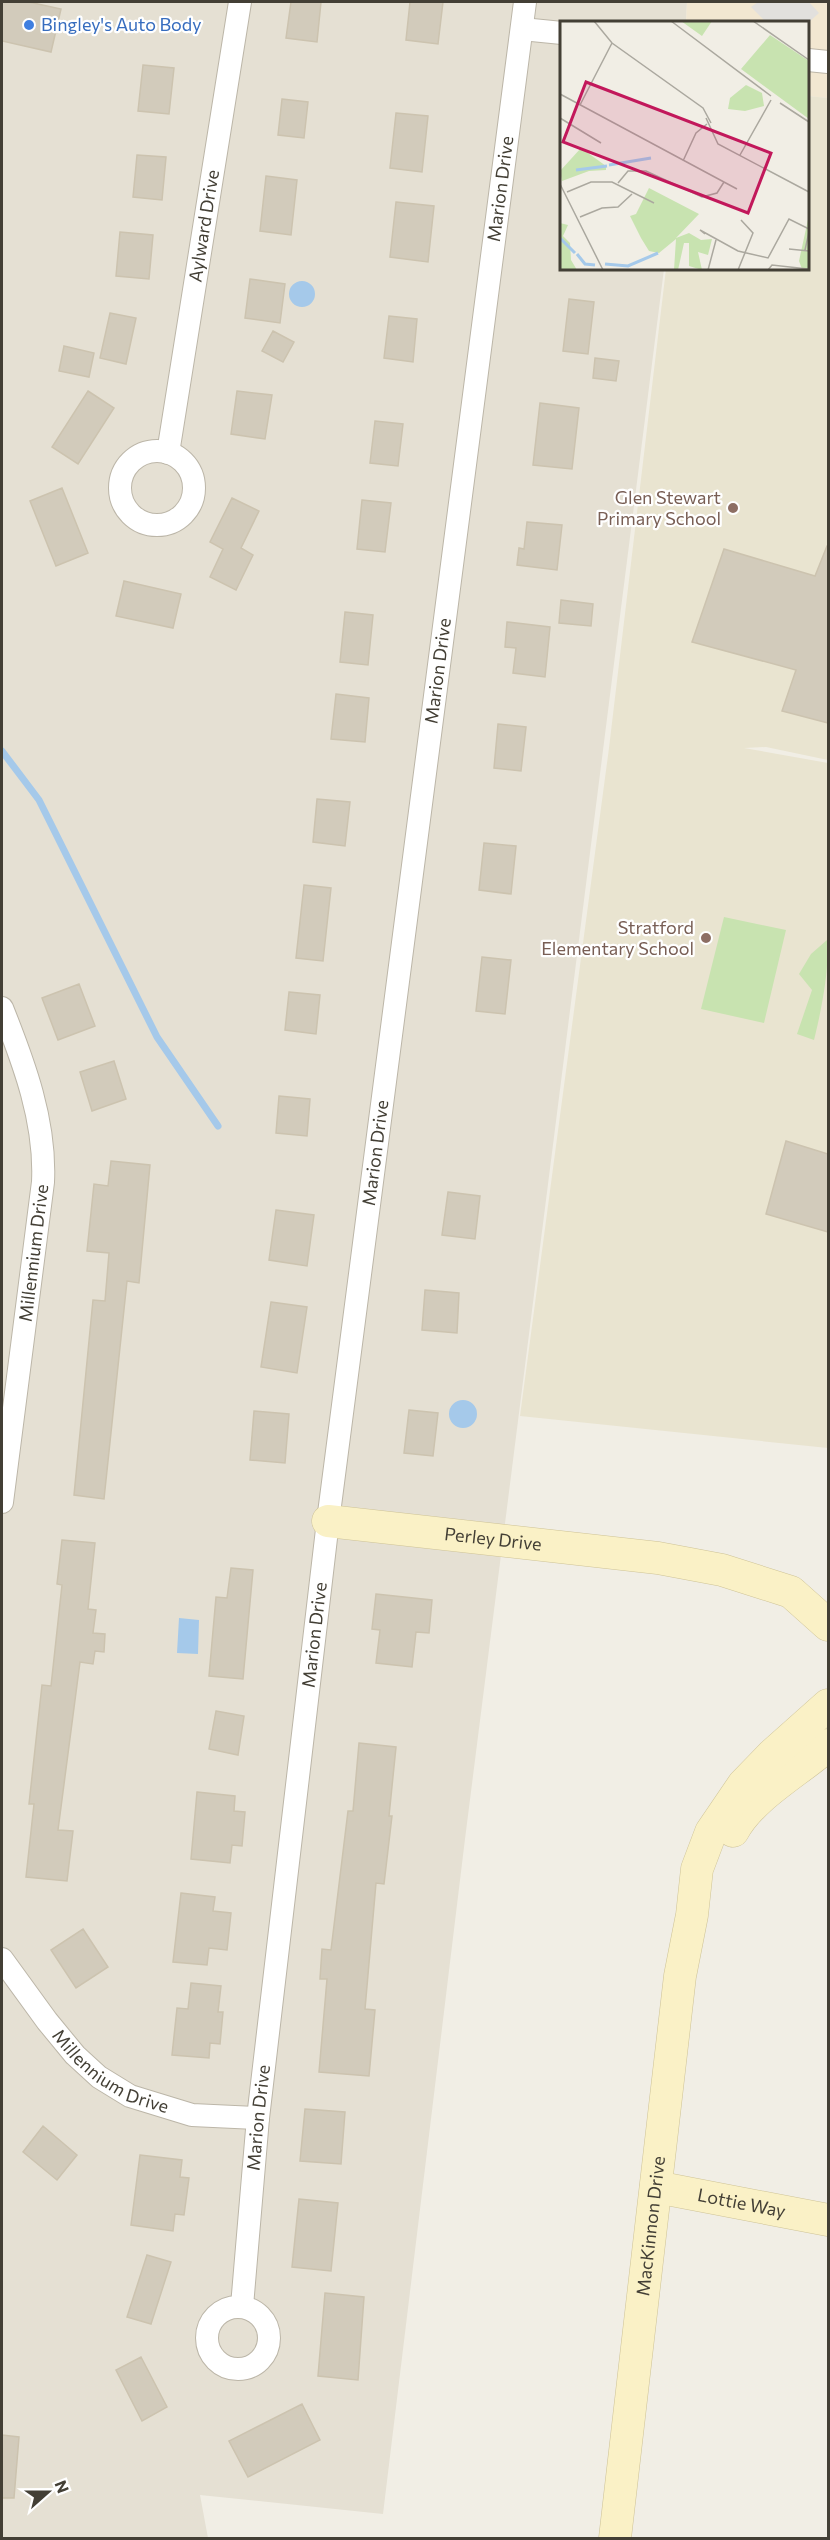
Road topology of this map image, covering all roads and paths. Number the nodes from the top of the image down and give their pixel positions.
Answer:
1 (240, 2) edge
2 (525, 2) edge
3 (522, 29) junction
4 (560, 33) edge
5 (809, 60) edge
6 (828, 62) edge
7 (168, 453) dead end
8 (2, 1008) edge
9 (2, 1502) edge
10 (328, 1521) junction
11 (658, 1558) junction
12 (828, 1596) edge
13 (828, 1625) edge
14 (828, 1705) edge
15 (828, 1745) edge
16 (692, 1915) junction
17 (2, 1959) edge
18 (258, 2118) junction
19 (656, 2187) junction
20 (828, 2220) edge
21 (242, 2306) dead end
22 (615, 2538) edge

1 - 7 street, Aylward Drive
2 - 3 street, Marion Drive
3 - 4 street
3 - 10 street, Marion Drive
5 - 6 street
8 - 9 street, Millennium Drive
10 - 11 street, Perley Drive
10 - 18 street, Marion Drive
11 - 12 street, Perley Drive
11 - 13 street, Perley Drive
14 - 16 street, MacKinnon Drive
15 - 16 street, MacKinnon Drive
16 - 19 street, MacKinnon Drive
17 - 18 street, Millennium Drive
18 - 21 street, Marion Drive
19 - 20 street, Lottie Way
19 - 22 street, MacKinnon Drive

